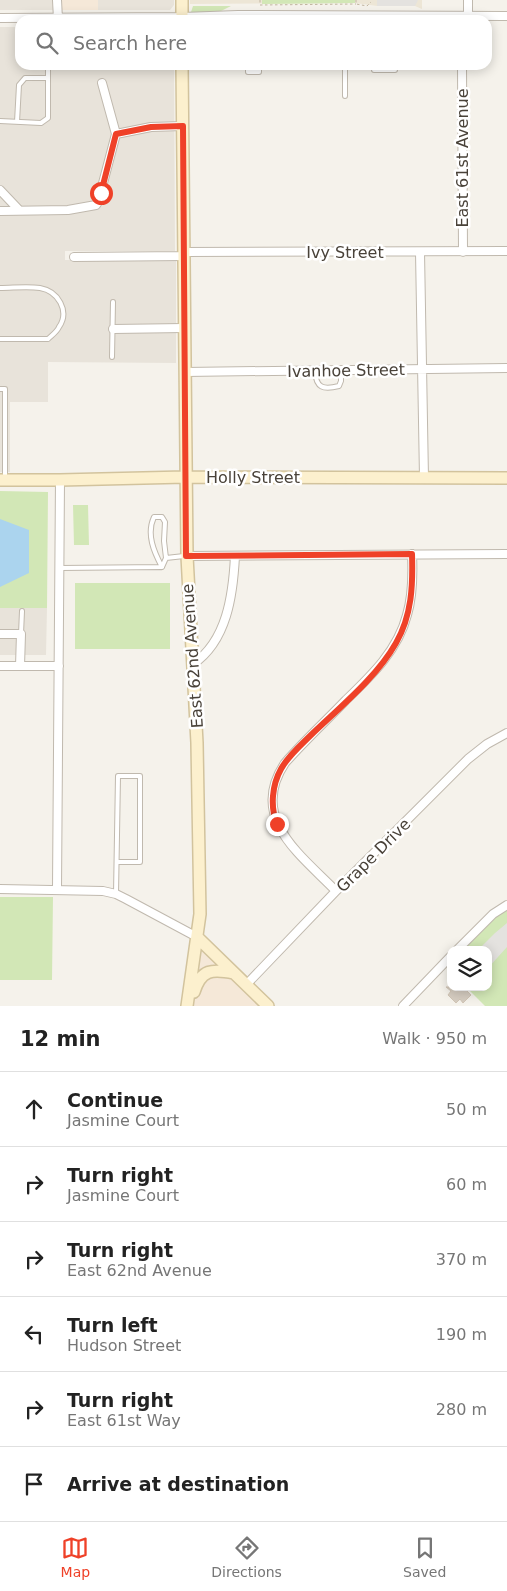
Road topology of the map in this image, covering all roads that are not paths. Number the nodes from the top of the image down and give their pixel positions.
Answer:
1 (58, 0) edge
2 (182, 0) edge
3 (468, 0) edge
4 (58, 15) edge
5 (182, 15) edge
6 (464, 15) edge
7 (492, 16) edge
8 (507, 16) edge
9 (0, 18) edge
10 (15, 18) edge
11 (48, 70) edge
12 (182, 70) edge
13 (248, 70) edge
14 (259, 70) edge
15 (345, 70) edge
16 (374, 70) dead end
17 (394, 70) edge
18 (462, 70) edge
19 (48, 78) junction
20 (102, 83) dead end
21 (345, 96) dead end
22 (0, 121) edge
23 (17, 122) junction
24 (183, 126) junction
25 (116, 134) junction
26 (0, 190) edge
27 (19, 210) junction
28 (0, 211) edge
29 (420, 252) junction
30 (463, 252) junction
31 (507, 252) edge
32 (184, 254) junction
33 (74, 256) dead end
34 (0, 288) edge
35 (113, 302) dead end
36 (184, 328) junction
37 (113, 329) junction
38 (0, 339) edge
39 (112, 356) dead end
40 (507, 368) edge
41 (422, 369) junction
42 (315, 370) junction
43 (341, 370) junction
44 (185, 372) junction
45 (0, 389) edge
46 (185, 477) junction
47 (424, 478) junction
48 (507, 478) edge
49 (2, 480) edge
50 (60, 480) junction
51 (412, 554) junction
52 (507, 554) edge
53 (186, 556) junction
54 (235, 556) junction
55 (166, 558) junction
56 (59, 568) junction
57 (162, 568) junction
58 (22, 611) dead end
59 (0, 634) edge
60 (21, 634) junction
61 (193, 664) junction
62 (0, 666) edge
63 (20, 666) junction
64 (58, 666) junction
65 (507, 734) edge
66 (117, 862) junction
67 (0, 889) edge
68 (57, 889) junction
69 (336, 891) junction
70 (116, 894) junction
71 (507, 905) edge
72 (197, 937) junction
73 (461, 946) edge
74 (447, 960) edge
75 (234, 973) junction
76 (246, 985) junction
77 (188, 1006) edge
78 (268, 1006) edge
79 (403, 1006) edge

1 - 4 street
2 - 5 street
3 - 6 street
7 - 8 street
9 - 10 street
11 - 19 lane
12 - 24 street, East 62nd Avenue
13 - 14 lane
15 - 21 lane
16 - 17 lane
18 - 30 street, East 61st Avenue
19 - 23 lane
19 - 23 lane
20 - 25 street
22 - 23 lane
24 - 25 street
24 - 32 street, East 62nd Avenue
25 - 27 street
26 - 27 street
27 - 28 street
29 - 30 street, Ivy Street
29 - 32 street, Ivy Street
29 - 41 street
30 - 31 street, Ivy Street
32 - 33 street, Ivy Street
32 - 36 street, East 62nd Avenue
34 - 38 lane
35 - 37 lane
36 - 37 street
36 - 44 street, East 62nd Avenue
37 - 39 lane
40 - 41 street, Ivanhoe Street
41 - 43 street, Ivanhoe Street
41 - 47 street
42 - 43 street, Ivanhoe Street
42 - 43 lane
42 - 44 street, Ivanhoe Street
44 - 46 street, East 62nd Avenue
45 - 49 lane
46 - 47 street, Holly Street
46 - 50 street, Holly Street
46 - 53 street, East 62nd Avenue
47 - 48 street, Holly Street
49 - 50 street, Holly Street
50 - 56 street
51 - 52 street
51 - 54 street
51 - 69 street
53 - 54 street
53 - 55 lane
53 - 61 street, East 62nd Avenue
54 - 61 street
55 - 57 lane
55 - 57 lane
56 - 57 lane
56 - 64 street
58 - 60 lane
59 - 60 street
60 - 63 street
61 - 72 street, East 62nd Avenue
62 - 63 street
63 - 64 street
64 - 68 street
65 - 69 street, Grape Drive
66 - 66 lane
66 - 70 lane
67 - 68 street
68 - 70 street
69 - 76 street, Grape Drive
70 - 72 street
71 - 73 street
72 - 75 street
72 - 77 street, East 62nd Avenue
74 - 79 street
75 - 76 street
75 - 77 street
76 - 78 street

